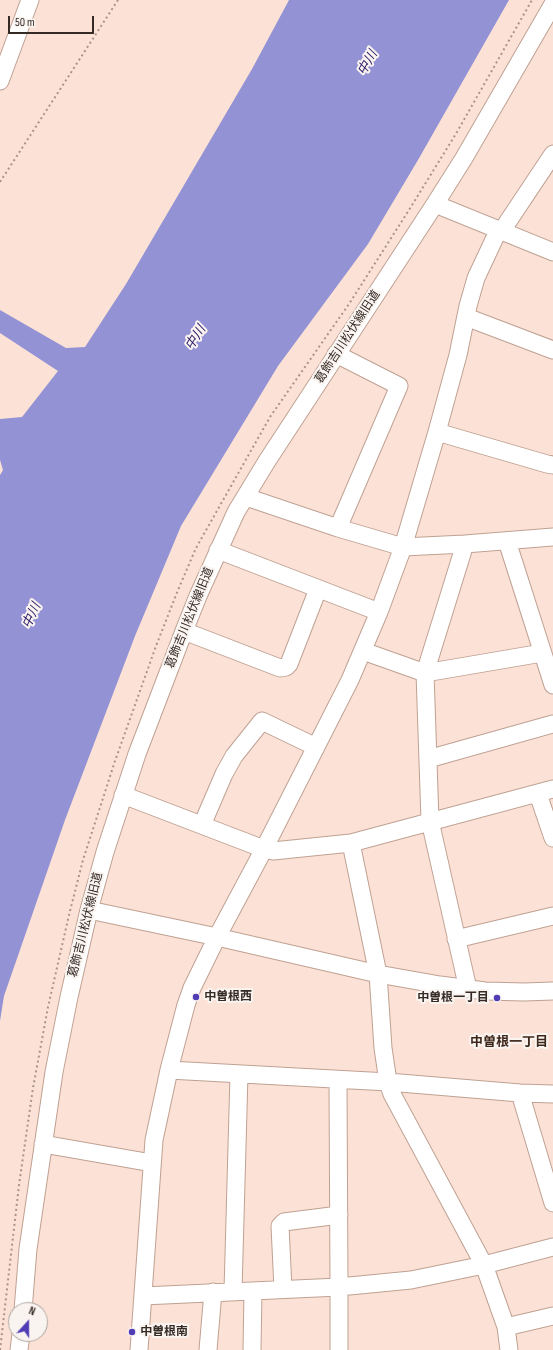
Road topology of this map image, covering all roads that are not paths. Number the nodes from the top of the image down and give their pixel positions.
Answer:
1 (30, 0) edge
2 (553, 4) edge
3 (0, 81) edge
4 (553, 154) edge
5 (435, 204) junction
6 (500, 231) junction
7 (553, 252) edge
8 (466, 316) junction
9 (553, 350) edge
10 (336, 354) junction
11 (437, 432) junction
12 (553, 465) edge
13 (246, 497) junction
14 (338, 528) junction
15 (553, 537) edge
16 (507, 541) junction
17 (465, 544) junction
18 (403, 546) junction
19 (218, 550) junction
20 (318, 589) junction
21 (379, 612) junction
22 (184, 631) junction
23 (363, 651) junction
24 (542, 653) junction
25 (425, 673) junction
26 (553, 685) edge
27 (553, 724) edge
28 (316, 747) junction
29 (428, 759) junction
30 (546, 792) edge
31 (123, 795) junction
32 (430, 821) junction
33 (202, 825) junction
34 (553, 838) edge
35 (351, 843) junction
36 (264, 849) junction
37 (89, 910) junction
38 (553, 916) edge
39 (217, 937) junction
40 (456, 939) junction
41 (378, 974) junction
42 (468, 989) junction
43 (553, 991) edge
44 (169, 1070) junction
45 (239, 1074) junction
46 (338, 1080) junction
47 (388, 1082) junction
48 (520, 1093) junction
49 (553, 1094) edge
50 (43, 1144) junction
51 (152, 1163) junction
52 (553, 1203) edge
53 (339, 1215) junction
54 (553, 1247) edge
55 (484, 1265) junction
56 (340, 1287) junction
57 (283, 1289) junction
58 (233, 1291) junction
59 (253, 1291) junction
60 (213, 1292) junction
61 (143, 1296) junction
62 (24, 1302) edge
63 (553, 1316) edge
64 (506, 1327) junction
65 (139, 1350) edge
66 (208, 1350) edge
67 (252, 1350) edge
68 (338, 1350) edge
69 (510, 1350) edge

1 - 3 street
2 - 5 street, 葛飾吉川松伏線旧道
4 - 6 street
5 - 6 street
5 - 10 street, 葛飾吉川松伏線旧道
6 - 7 street
6 - 8 street
8 - 9 street
8 - 11 street
10 - 13 street, 葛飾吉川松伏線旧道
10 - 14 street
11 - 12 street
11 - 18 street
13 - 14 street
13 - 19 street, 葛飾吉川松伏線旧道
14 - 18 street
15 - 16 street
16 - 17 street
16 - 24 street
17 - 18 street
17 - 25 street
18 - 21 street
19 - 20 street
19 - 22 street, 葛飾吉川松伏線旧道
20 - 21 street
20 - 22 street
21 - 23 street
22 - 31 street, 葛飾吉川松伏線旧道
23 - 25 street
23 - 28 street
24 - 25 street
24 - 26 street
25 - 29 street
27 - 29 street
28 - 33 street
28 - 36 street
29 - 32 street
30 - 32 street
30 - 34 street
31 - 33 street
31 - 37 street, 葛飾吉川松伏線旧道
32 - 35 street
32 - 40 street
33 - 36 street
35 - 36 street
35 - 41 street
36 - 39 street
37 - 39 street
37 - 50 street, 葛飾吉川松伏線旧道
38 - 40 street
39 - 41 street
39 - 44 street
40 - 42 street
41 - 42 street
41 - 47 street
42 - 43 street
44 - 45 street
44 - 51 street
45 - 46 street
45 - 58 street
46 - 47 street
46 - 53 street
47 - 48 street
47 - 55 street
48 - 49 street
48 - 52 street
50 - 51 street
50 - 62 street, 葛飾吉川松伏線旧道
51 - 61 street
53 - 56 street
53 - 57 street
54 - 55 street
55 - 56 street
55 - 64 street
56 - 57 street
56 - 68 street
57 - 59 street
58 - 59 street
58 - 60 street
59 - 67 street
60 - 61 street
60 - 66 street
61 - 65 street
63 - 64 street
64 - 69 street

